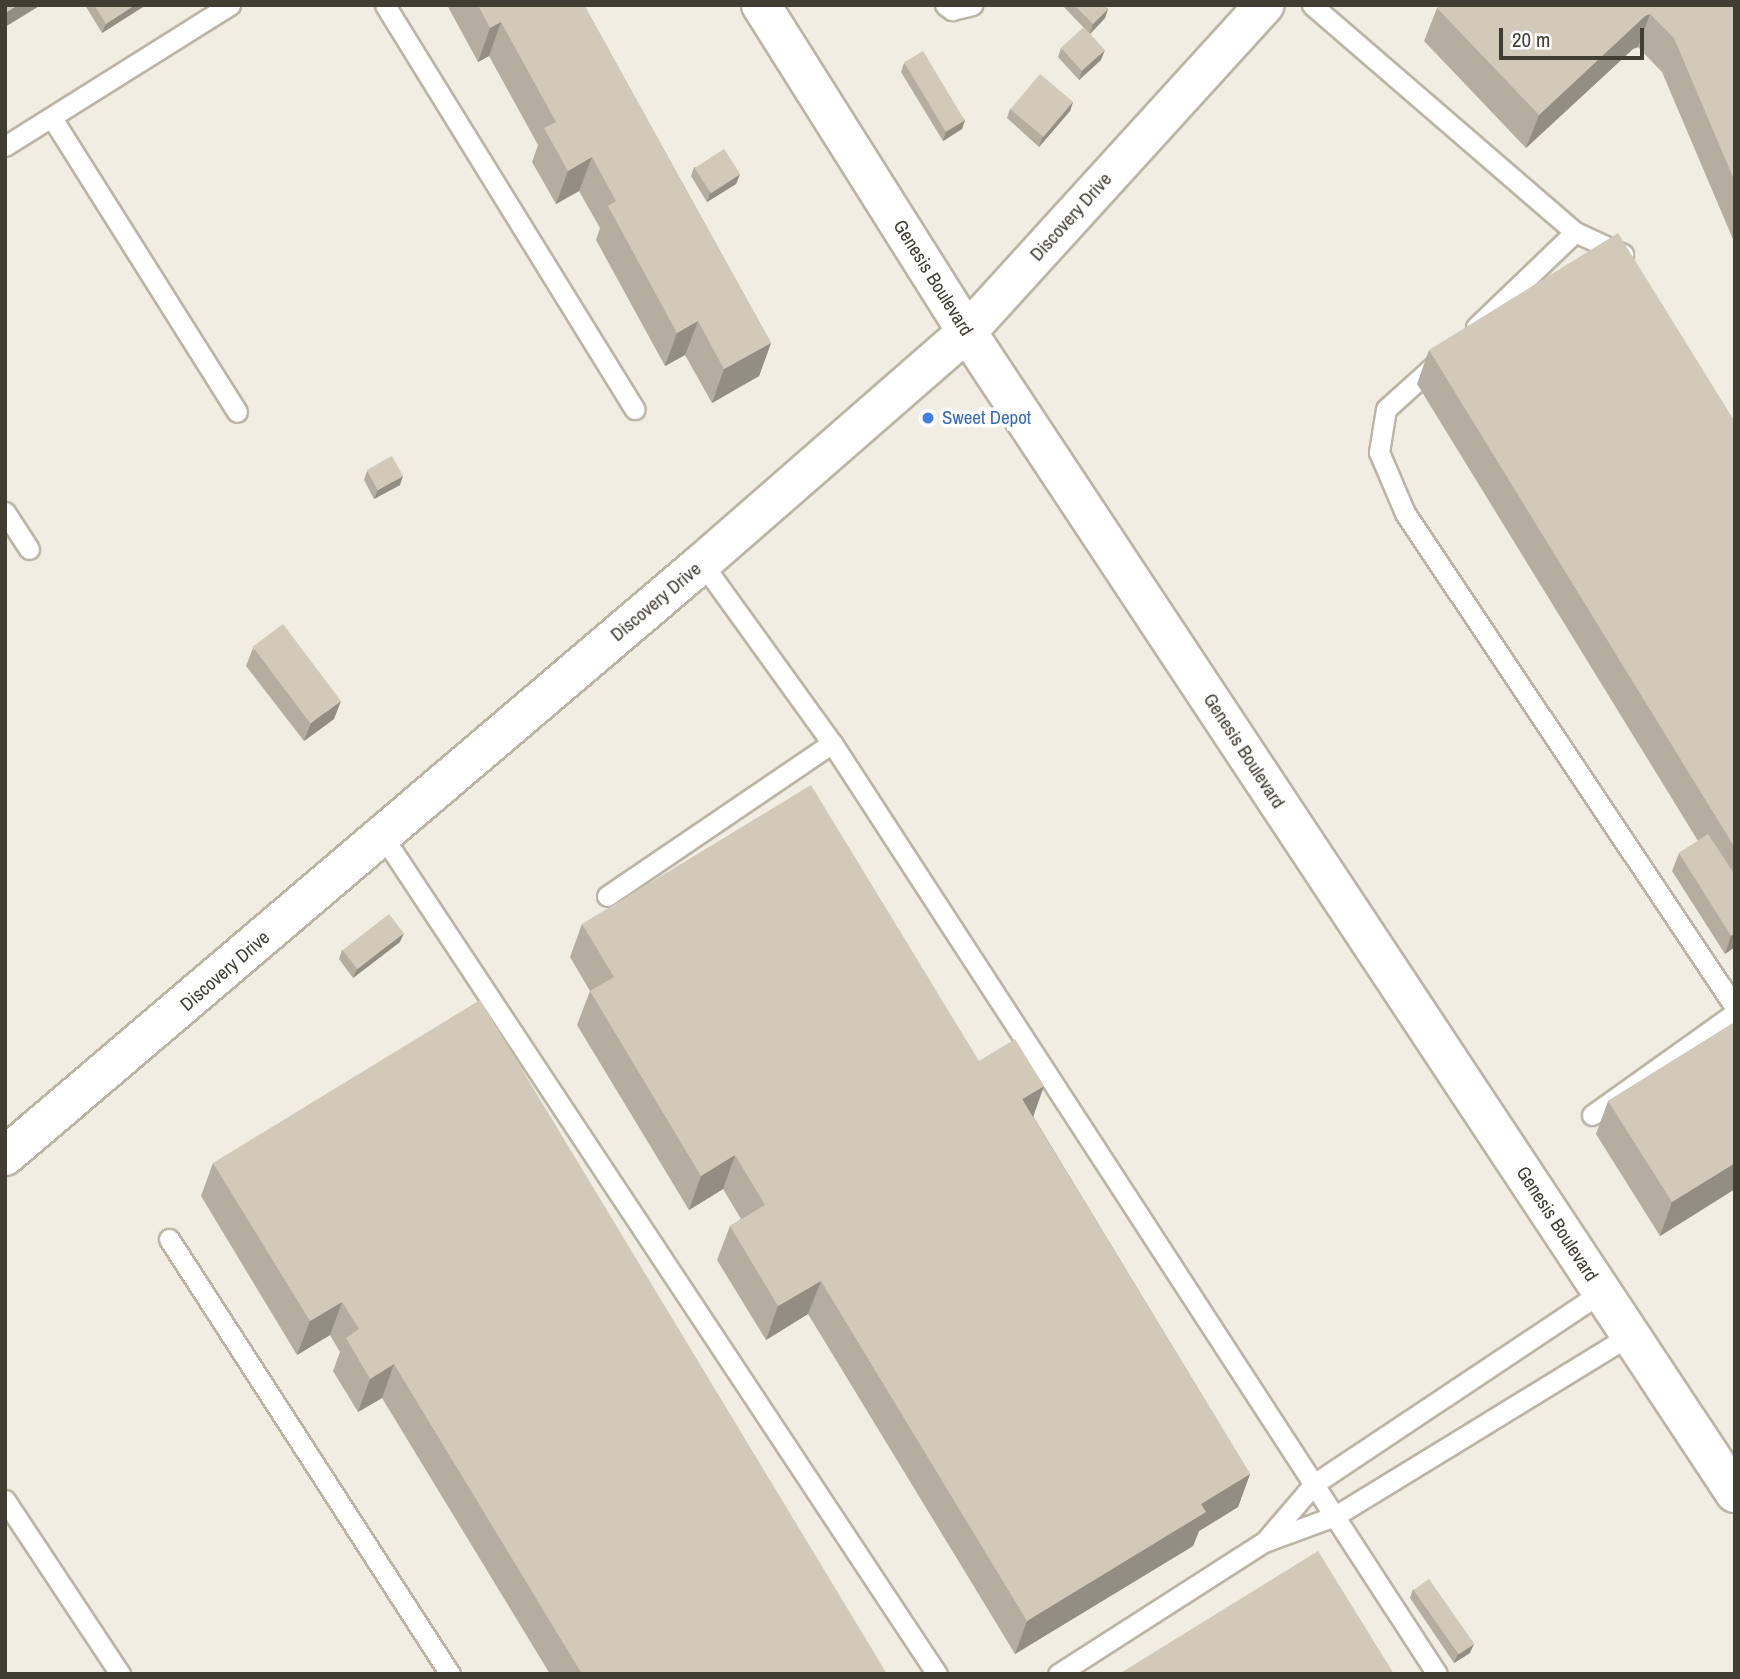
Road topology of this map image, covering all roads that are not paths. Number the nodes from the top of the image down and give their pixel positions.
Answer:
1 (230, 5) edge
2 (385, 5) edge
3 (945, 5) edge
4 (972, 5) edge
5 (1265, 5) edge
6 (1312, 5) edge
7 (767, 7) edge
8 (52, 118) junction
9 (5, 146) edge
10 (1575, 232) junction
11 (1638, 275) edge
12 (967, 332) junction
13 (635, 410) dead end
14 (237, 412) dead end
15 (5, 512) edge
16 (29, 549) dead end
17 (702, 563) junction
18 (832, 743) junction
19 (382, 835) junction
20 (607, 896) dead end
21 (1735, 1007) edge
22 (1735, 1013) edge
23 (1592, 1115) dead end
24 (5, 1156) edge
25 (169, 1239) dead end
26 (1602, 1292) junction
27 (1630, 1335) junction
28 (1314, 1485) junction
29 (1735, 1493) edge
30 (5, 1500) edge
31 (1335, 1516) junction
32 (1264, 1542) junction
33 (120, 1674) edge
34 (450, 1674) edge
35 (937, 1674) edge
36 (1058, 1674) edge
37 (1437, 1674) edge

1 - 8 lane
2 - 13 lane
3 - 4 lane
5 - 12 street, Discovery Drive
6 - 10 lane
7 - 12 street, Genesis Boulevard
8 - 9 lane
8 - 14 lane
10 - 11 lane
10 - 21 lane
12 - 17 street, Discovery Drive
12 - 26 street, Genesis Boulevard
15 - 16 lane
17 - 18 lane
17 - 19 street, Discovery Drive
18 - 20 lane
18 - 28 lane
19 - 24 street, Discovery Drive
19 - 35 lane
22 - 23 lane
25 - 34 lane
26 - 27 street, Genesis Boulevard
26 - 28 lane
27 - 29 street, Genesis Boulevard
27 - 31 lane
28 - 31 lane
28 - 32 lane
30 - 33 lane
31 - 32 lane
31 - 37 lane
32 - 36 lane

